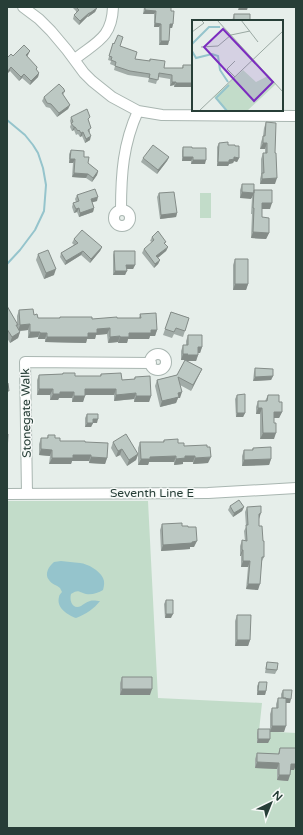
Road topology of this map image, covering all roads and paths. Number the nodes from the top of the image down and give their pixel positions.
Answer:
1 (23, 7) edge
2 (112, 7) edge
3 (75, 59) junction
4 (138, 111) junction
5 (296, 116) edge
6 (121, 210) dead end
7 (151, 363) dead end
8 (296, 488) edge
9 (7, 494) edge
10 (27, 494) junction

1 - 3 street
2 - 3 street
3 - 4 street
4 - 5 street
4 - 6 street
7 - 10 street, Stonegate Walk
8 - 10 street, Seventh Line E
9 - 10 street, Seventh Line E

